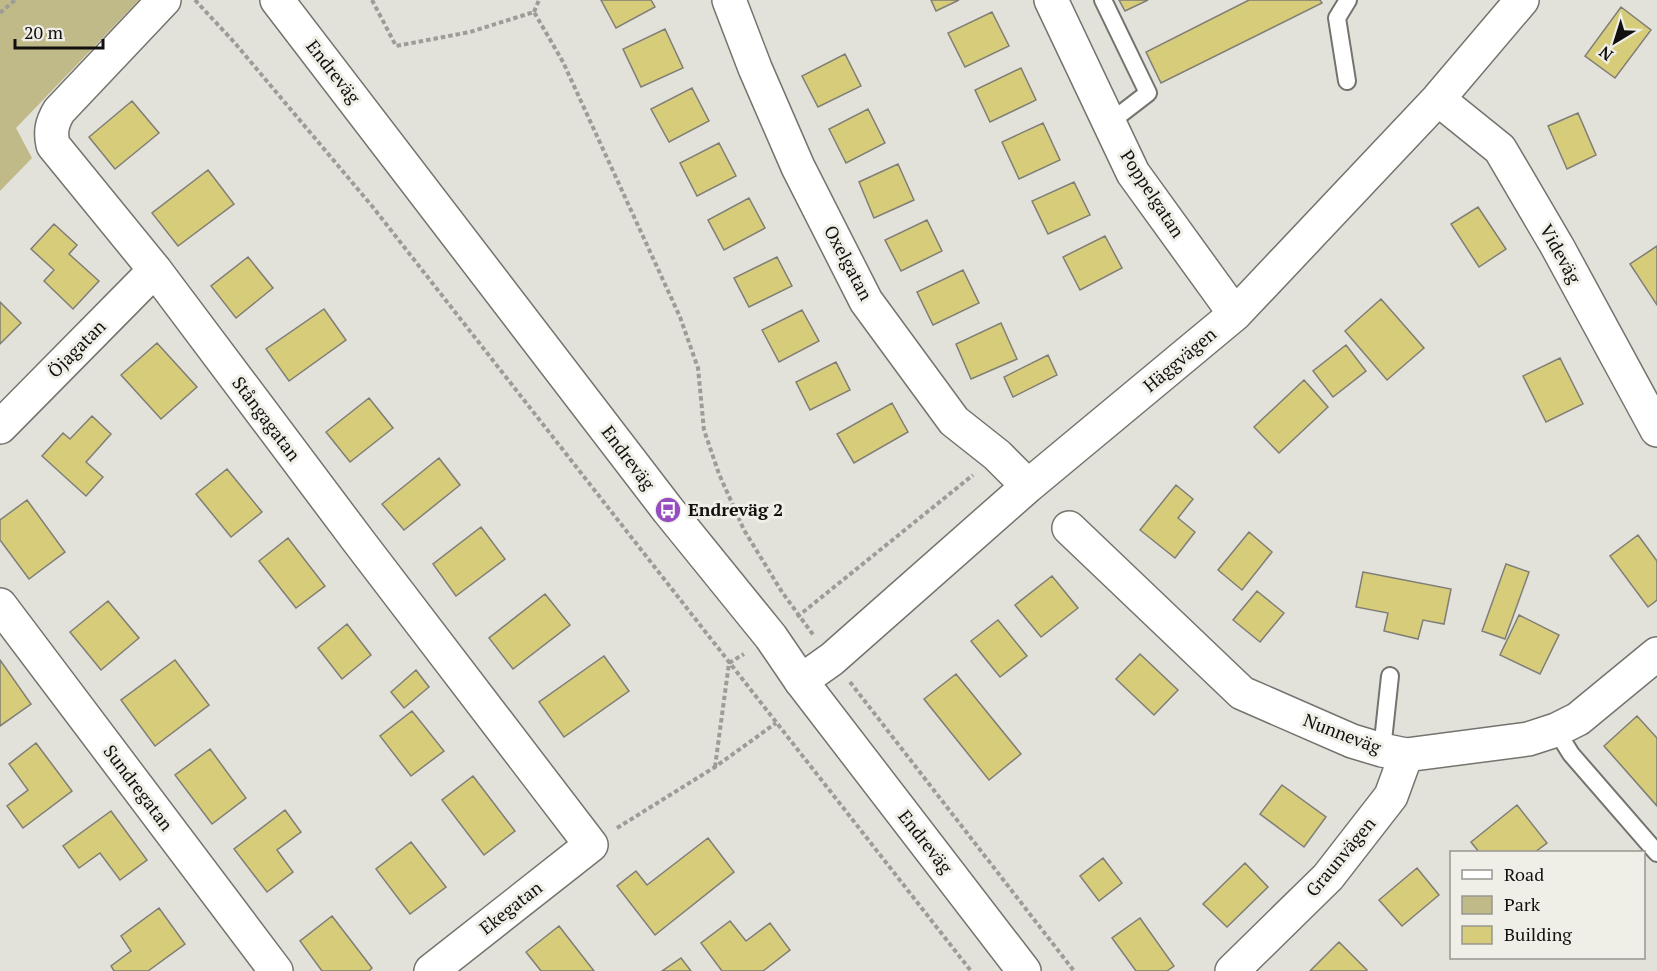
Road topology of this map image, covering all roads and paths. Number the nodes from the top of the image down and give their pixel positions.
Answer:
1 (15, 0) edge
2 (164, 0) edge
3 (195, 0) edge
4 (278, 0) edge
5 (372, 0) edge
6 (540, 0) edge
7 (729, 0) edge
8 (1051, 0) edge
9 (1103, 0) edge
10 (1348, 0) edge
11 (1522, 0) edge
12 (534, 12) junction
13 (0, 13) edge
14 (1347, 81) dead end
15 (1438, 99) junction
16 (1109, 123) junction
17 (155, 270) junction
18 (1235, 314) junction
19 (0, 427) edge
20 (1657, 430) edge
21 (997, 455) junction
22 (1028, 486) junction
23 (1069, 528) dead end
24 (0, 605) edge
25 (798, 616) junction
26 (771, 637) junction
27 (1657, 654) edge
28 (832, 659) junction
29 (729, 663) junction
30 (1390, 676) dead end
31 (801, 681) junction
32 (776, 723) junction
33 (1556, 730) junction
34 (1394, 753) junction
35 (716, 767) junction
36 (591, 845) junction
37 (1657, 853) edge
38 (276, 971) edge
39 (431, 971) edge
40 (971, 971) edge
41 (1024, 971) edge
42 (1074, 971) edge
43 (1232, 971) edge

1 - 13 path
2 - 17 street, Stångagatan
3 - 29 path
4 - 26 street, Endreväg
5 - 12 path
6 - 12 path
7 - 21 street, Oxelgatan
8 - 16 street, Poppelgatan
9 - 16 lane
10 - 14 lane
11 - 15 street, Häggvägen
12 - 25 path
15 - 18 street, Häggvägen
15 - 20 street, Videväg
16 - 18 street, Poppelgatan
17 - 19 street, Öjagatan
17 - 36 street, Stångagatan
18 - 22 street, Häggvägen
21 - 22 street, Oxelgatan
21 - 25 path
22 - 28 street, Häggvägen
23 - 34 street, Nunneväg
24 - 38 street, Sundregatan
25 - 26 path
25 - 28 path
26 - 29 path
26 - 31 street, Endreväg
27 - 33 street, Nunneväg
28 - 31 street, Häggvägen
28 - 42 path
29 - 32 path
29 - 35 path
30 - 34 lane
31 - 41 street, Endreväg
32 - 35 path
32 - 40 path
33 - 34 street, Nunneväg
33 - 37 lane
34 - 43 street, Graunvägen
35 - 36 path
36 - 39 street, Ekegatan

